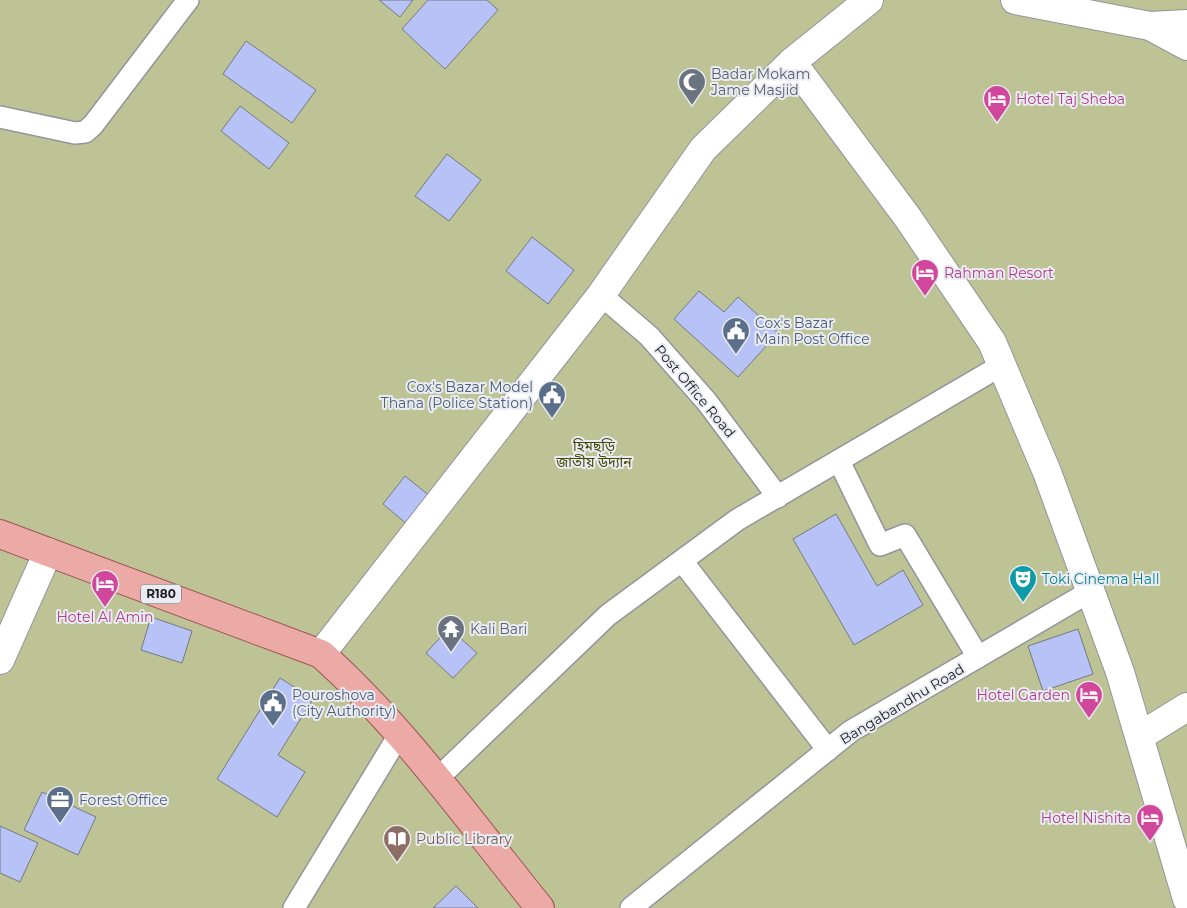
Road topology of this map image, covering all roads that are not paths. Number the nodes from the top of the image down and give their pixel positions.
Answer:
1 (188, 0) edge
2 (869, 0) edge
3 (1015, 0) edge
4 (1187, 24) edge
5 (1150, 26) junction
6 (1187, 46) edge
7 (792, 62) junction
8 (0, 117) edge
9 (601, 296) junction
10 (1002, 365) junction
11 (839, 461) junction
12 (778, 497) junction
13 (0, 534) edge
14 (48, 552) junction
15 (682, 561) junction
16 (1091, 592) junction
17 (321, 654) junction
18 (978, 657) junction
19 (0, 660) edge
20 (1187, 707) edge
21 (399, 735) junction
22 (1140, 736) junction
23 (828, 750) junction
24 (436, 780) junction
25 (1187, 899) edge
26 (294, 908) edge
27 (540, 908) edge
28 (631, 908) edge

1 - 8 street
2 - 7 street
3 - 5 street
4 - 5 street
5 - 6 street
7 - 9 street
7 - 10 street
9 - 12 street, Post Office Road
9 - 17 street
10 - 11 street
10 - 16 street
11 - 12 street
11 - 18 street
12 - 15 street
13 - 14 main road, R180
14 - 17 main road, R180
14 - 19 street
15 - 23 street
15 - 24 street
16 - 18 street, Bangabandhu Road
16 - 22 street
17 - 21 main road, R180
18 - 23 street, Bangabandhu Road
20 - 22 street
21 - 24 main road, R180
21 - 26 street
22 - 25 street
23 - 28 street, Bangabandhu Road
24 - 27 main road, R180

